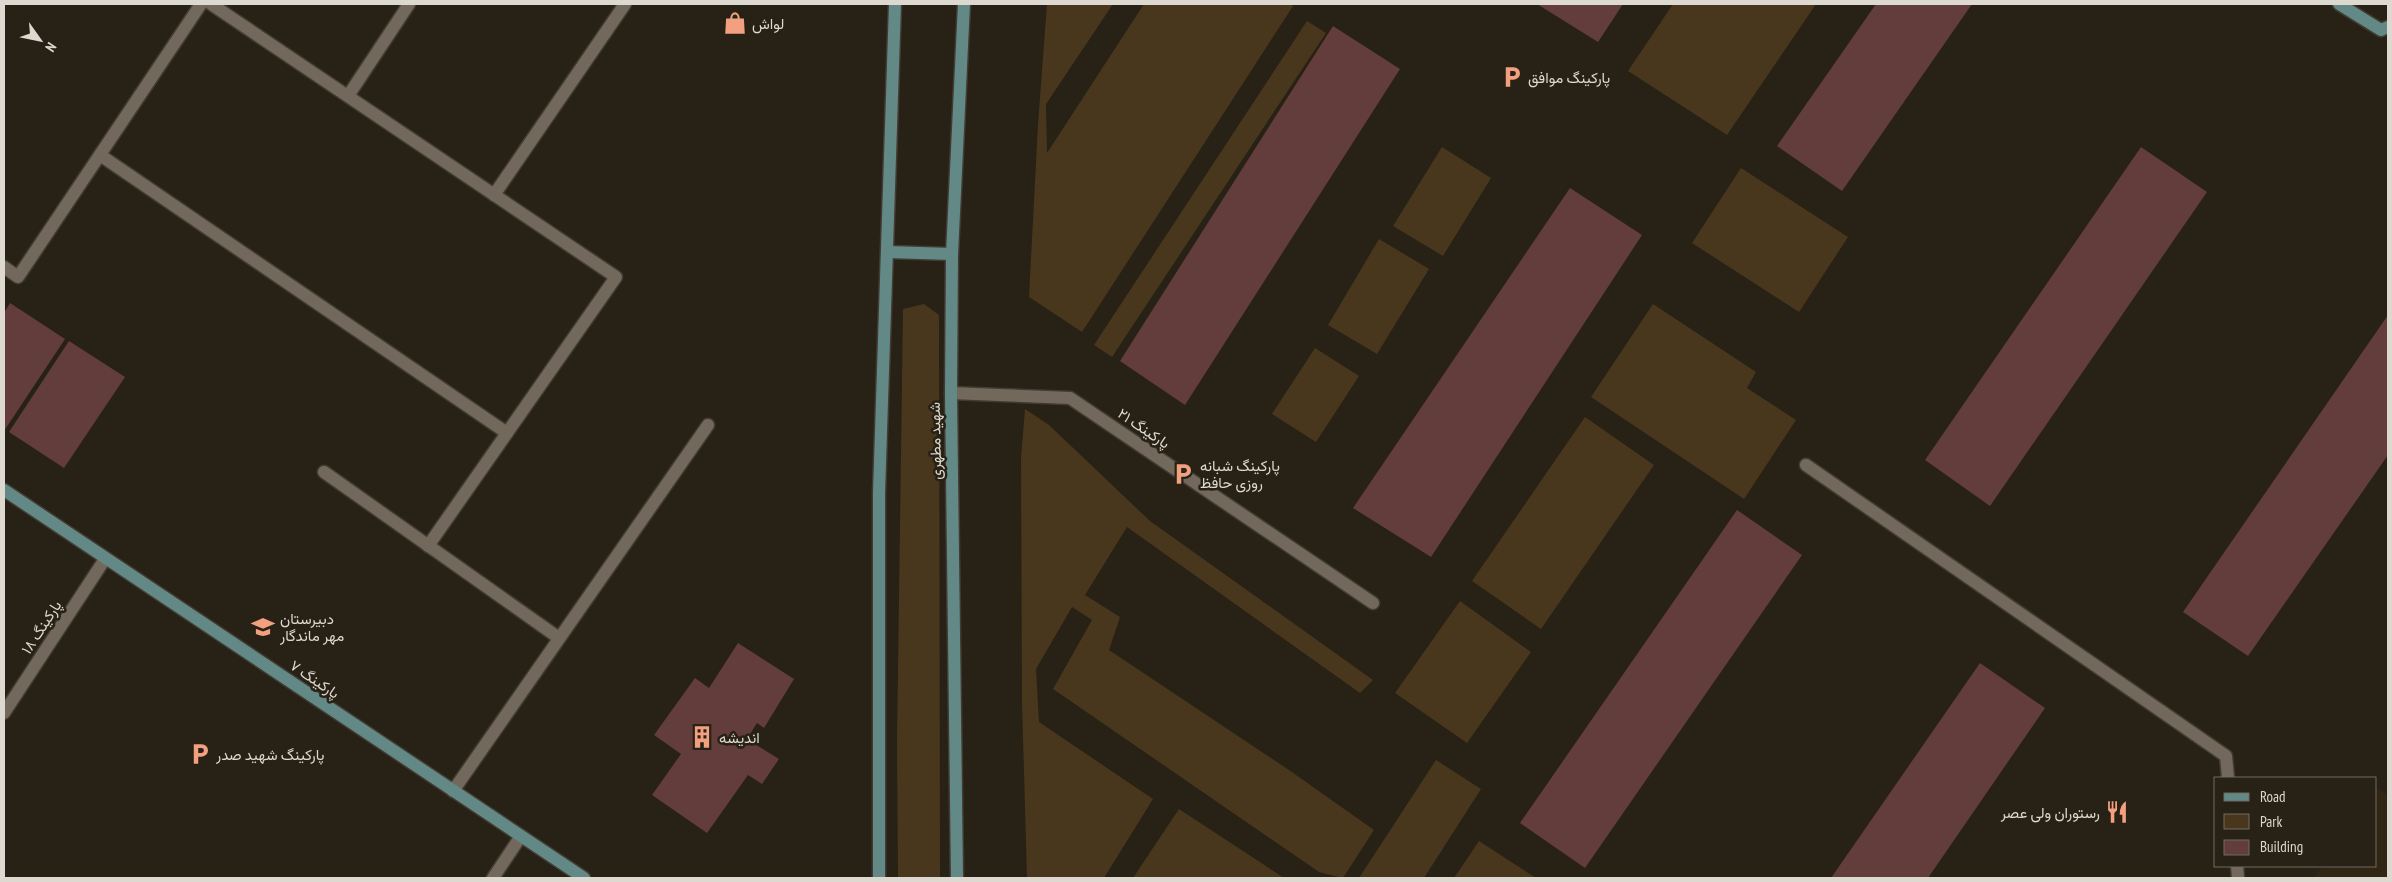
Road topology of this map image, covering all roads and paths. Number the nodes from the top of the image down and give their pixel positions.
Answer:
1 (201, 4) edge
2 (211, 4) edge
3 (408, 4) edge
4 (625, 4) edge
5 (895, 4) edge
6 (964, 4) edge
7 (2339, 4) edge
8 (2388, 27) edge
9 (348, 96) junction
10 (100, 154) junction
11 (494, 195) junction
12 (888, 252) junction
13 (952, 254) junction
14 (4, 267) edge
15 (951, 393) junction
16 (708, 425) dead end
17 (507, 433) junction
18 (1806, 465) dead end
19 (324, 472) dead end
20 (4, 490) edge
21 (428, 546) junction
22 (105, 559) junction
23 (1373, 603) dead end
24 (559, 638) junction
25 (4, 713) edge
26 (2228, 777) edge
27 (453, 791) junction
28 (521, 836) junction
29 (493, 878) edge
30 (584, 878) edge
31 (879, 878) edge
32 (957, 878) edge

1 - 10 street
2 - 9 street
3 - 9 street
4 - 11 street
5 - 12 main road
6 - 13 main road, شهید مطهری
7 - 8 main road
9 - 11 street
10 - 14 street
10 - 17 street
11 - 17 street
12 - 13 main road
12 - 31 main road
13 - 15 main road, شهید مطهری
15 - 23 street, پارکینگ ۲۱
15 - 32 main road, شهید مطهری
16 - 24 street
17 - 21 street
18 - 26 street
19 - 21 street
20 - 22 main road, پارکینگ ۷
21 - 24 street
22 - 25 street, پارکینگ ۱۸
22 - 27 main road, پارکینگ ۷
24 - 27 street
27 - 28 main road, پارکینگ ۷
28 - 29 street
28 - 30 main road, پارکینگ ۷

